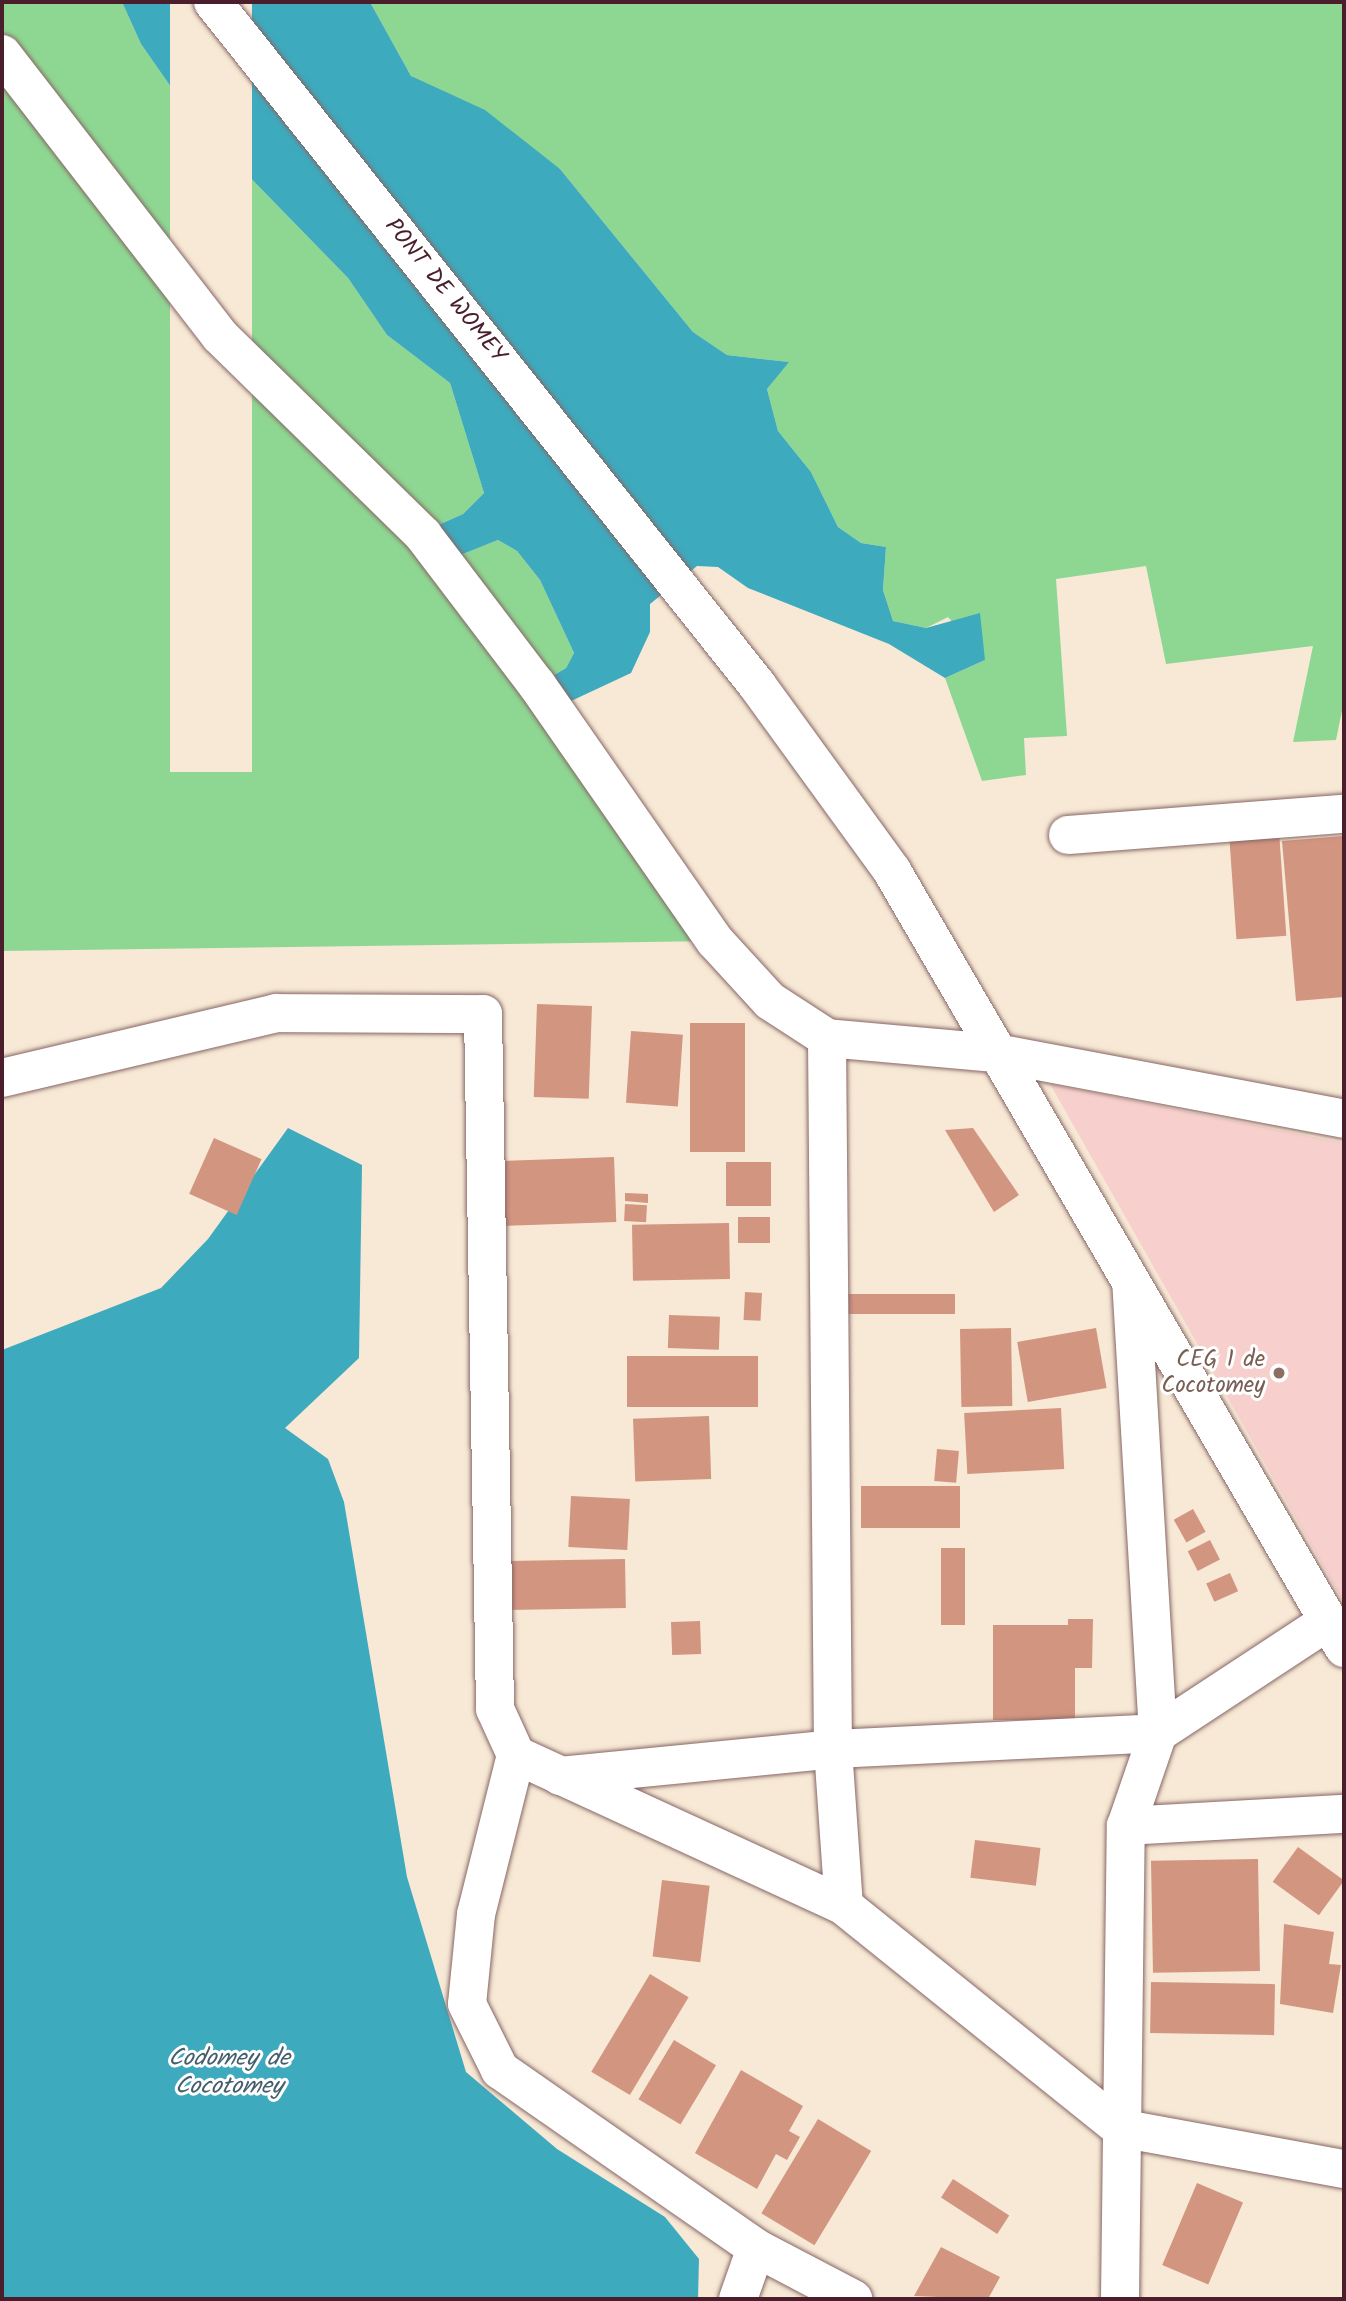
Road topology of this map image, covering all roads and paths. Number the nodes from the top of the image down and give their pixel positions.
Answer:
1 (213, 2) edge
2 (2, 54) edge
3 (1344, 814) edge
4 (1069, 835) dead end
5 (827, 1038) junction
6 (996, 1053) junction
7 (2, 1078) edge
8 (1344, 1119) edge
9 (1131, 1285) junction
10 (1336, 1635) edge
11 (1158, 1733) junction
12 (833, 1749) junction
13 (516, 1755) junction
14 (557, 1776) junction
15 (1344, 1814) edge
16 (1126, 1826) junction
17 (845, 1906) junction
18 (1120, 2128) junction
19 (1344, 2169) edge
20 (756, 2248) junction
21 (738, 2299) edge
22 (853, 2299) edge
23 (1120, 2299) edge

1 - 6 street, PONT DE WOMEY
2 - 5 street
3 - 4 street
5 - 6 street
5 - 12 street
6 - 8 street
6 - 9 street, PONT DE WOMEY
7 - 13 street
9 - 10 street, PONT DE WOMEY
9 - 11 street
10 - 11 street
11 - 12 street
11 - 16 street
12 - 14 street
12 - 17 street
13 - 14 street
13 - 20 street
14 - 17 street
15 - 16 street
16 - 18 street
17 - 18 street
18 - 19 street
18 - 23 street
20 - 21 street
20 - 22 street

